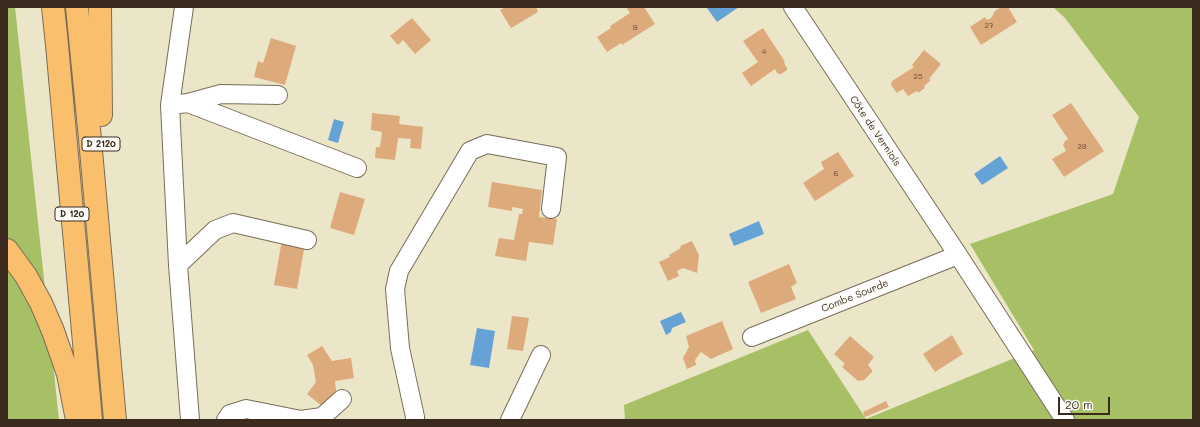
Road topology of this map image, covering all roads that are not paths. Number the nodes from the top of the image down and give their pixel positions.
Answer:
1 (53, 7) edge
2 (78, 7) edge
3 (100, 7) edge
4 (184, 7) edge
5 (793, 7) edge
6 (278, 94) dead end
7 (188, 104) junction
8 (170, 105) junction
9 (357, 168) dead end
10 (551, 209) dead end
11 (307, 240) dead end
12 (7, 250) edge
13 (958, 255) junction
14 (178, 265) junction
15 (103, 280) junction
16 (752, 337) dead end
17 (541, 355) dead end
18 (342, 399) dead end
19 (418, 419) edge
20 (77, 420) edge
21 (91, 420) edge
22 (115, 420) edge
23 (190, 420) edge
24 (226, 420) edge
25 (510, 420) edge
26 (1065, 420) edge

1 - 21 highway, D 120
2 - 15 highway, D 120
3 - 15 highway, D 2120
4 - 8 street
5 - 13 street, Côte de Verniols
6 - 7 street
7 - 8 street
7 - 9 street
8 - 14 street
10 - 19 street
11 - 14 street
12 - 20 highway
13 - 16 street, Combe Sourde
13 - 26 street, Côte de Verniols
14 - 23 street
15 - 22 highway, D 120
17 - 25 street
18 - 24 street

